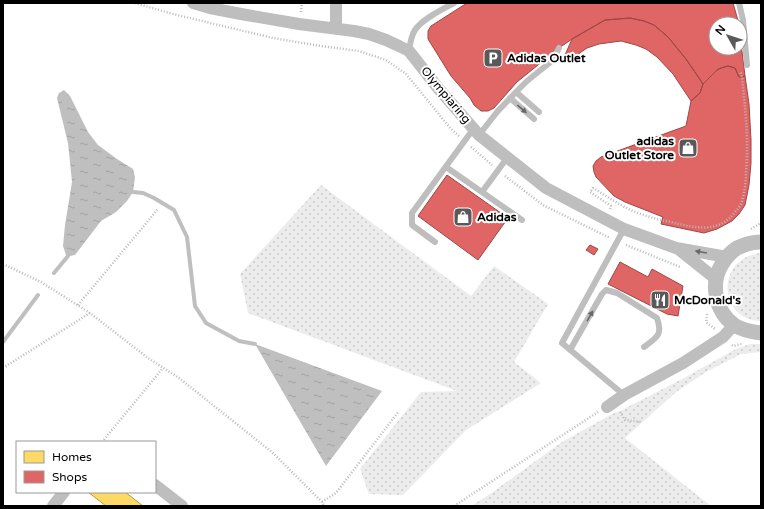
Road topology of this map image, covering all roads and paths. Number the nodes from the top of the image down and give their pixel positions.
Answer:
1 (193, 3) edge
2 (336, 3) edge
3 (454, 3) edge
4 (739, 3) edge
5 (336, 29) junction
6 (559, 48) dead end
7 (409, 51) junction
8 (747, 65) dead end
9 (740, 70) dead end
10 (516, 92) junction
11 (510, 98) junction
12 (539, 112) dead end
13 (534, 119) dead end
14 (476, 131) junction
15 (507, 158) junction
16 (446, 167) junction
17 (520, 187) dead end
18 (517, 191) dead end
19 (482, 192) junction
20 (590, 192) dead end
21 (158, 209) dead end
22 (522, 220) dead end
23 (624, 228) junction
24 (435, 242) dead end
25 (761, 242) edge
26 (676, 248) junction
27 (727, 257) junction
28 (3, 264) edge
29 (716, 279) junction
30 (78, 305) junction
31 (90, 313) junction
32 (734, 325) junction
33 (761, 333) edge
34 (644, 347) dead end
35 (570, 350) junction
36 (3, 368) edge
37 (163, 368) junction
38 (615, 401) junction
39 (399, 411) dead end
40 (642, 422) dead end
41 (103, 441) edge
42 (156, 486) edge
43 (63, 493) edge
44 (322, 502) junction
45 (53, 506) edge
46 (182, 506) edge
47 (324, 506) edge
48 (454, 506) edge

1 - 5 street, Olympiaring
2 - 5 street
3 - 7 lane
4 - 8 lane
5 - 7 street, Olympiaring
6 - 10 lane
7 - 14 street, Olympiaring
9 - 20 path
10 - 11 lane
10 - 12 lane
11 -> 13 lane
11 - 14 lane
14 - 15 street, Olympiaring
14 - 16 lane
15 - 19 lane
15 - 23 street, Olympiaring
16 - 19 lane
16 - 24 lane
17 - 18 path
19 - 22 lane
21 - 30 path
23 - 26 street, Olympiaring
23 - 35 lane
25 - 27 street
27 -> 26 street, Olympiaring
26 - 29 street, Olympiaring
27 - 29 street
28 - 30 path
29 - 32 street
30 - 31 path
31 - 36 path
31 - 37 path
32 - 33 street
32 - 38 street
35 -> 34 lane
35 - 38 lane
37 - 41 path
37 - 44 path
38 - 40 path
38 - 48 path
39 - 44 path
42 - 46 street
43 - 45 street
44 - 47 path

